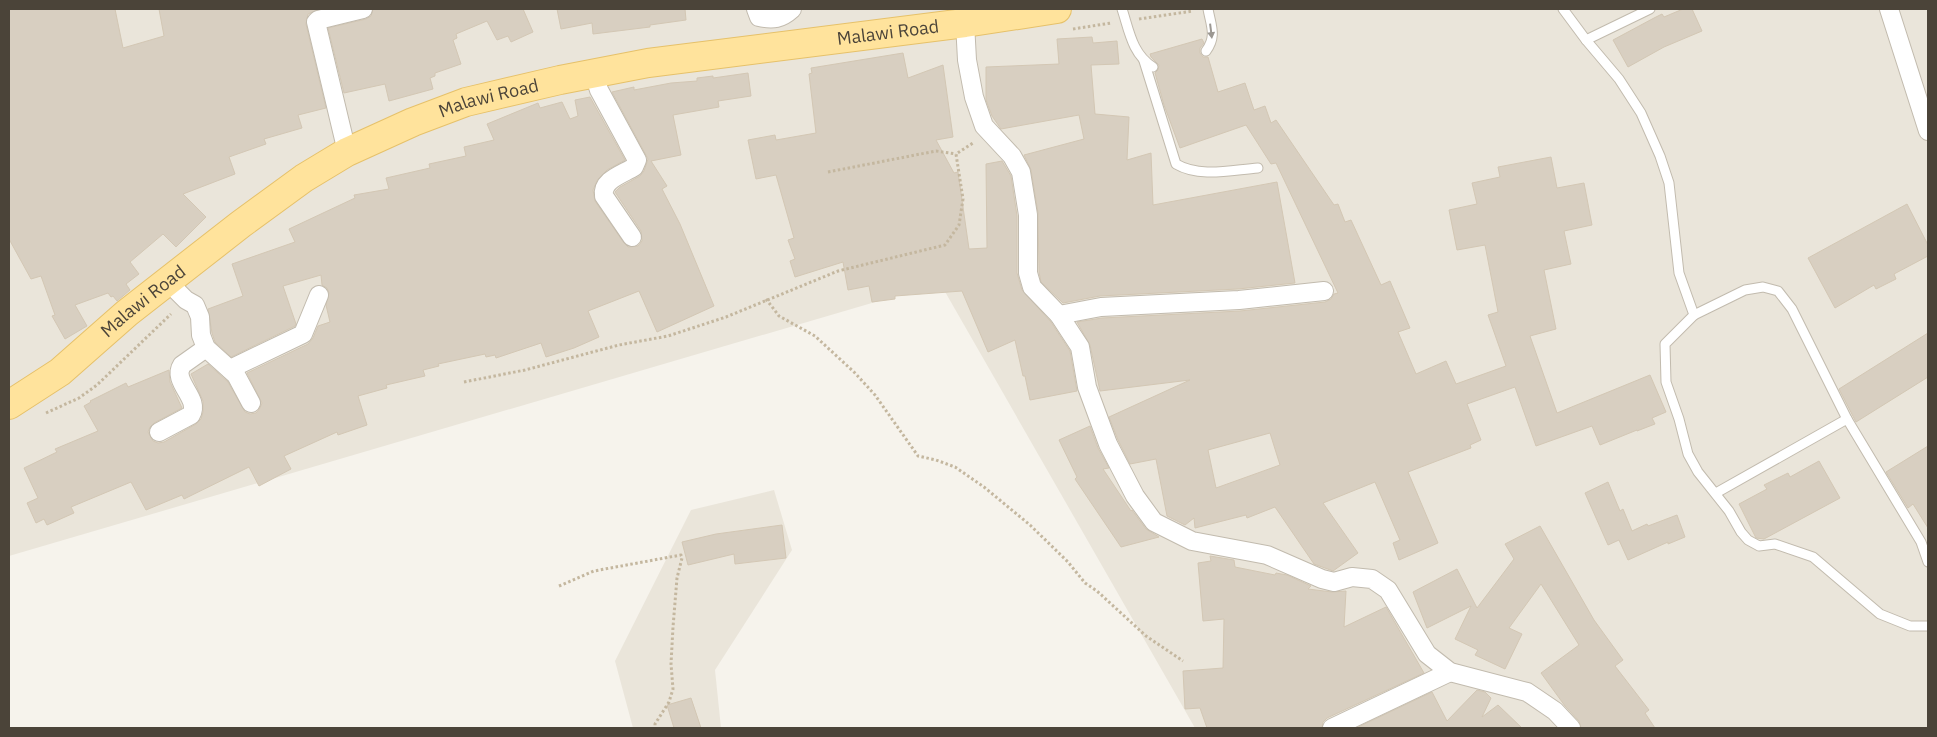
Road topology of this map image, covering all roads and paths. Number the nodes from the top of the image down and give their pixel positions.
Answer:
1 (363, 9) edge
2 (756, 9) edge
3 (792, 9) edge
4 (1122, 9) edge
5 (1208, 9) edge
6 (1563, 9) edge
7 (1650, 9) edge
8 (1889, 9) edge
9 (976, 17) edge
10 (1063, 19) edge
11 (1126, 21) junction
12 (1586, 40) junction
13 (1206, 51) dead end
14 (1144, 61) junction
15 (1153, 66) dead end
16 (594, 74) junction
17 (984, 126) junction
18 (1928, 132) edge
19 (347, 152) junction
20 (956, 154) junction
21 (1258, 168) dead end
22 (828, 172) dead end
23 (632, 237) dead end
24 (177, 291) junction
25 (1324, 291) dead end
26 (319, 295) dead end
27 (766, 299) junction
28 (1059, 315) junction
29 (1694, 315) junction
30 (206, 348) junction
31 (230, 369) junction
32 (464, 382) dead end
33 (251, 403) dead end
34 (9, 405) edge
35 (38, 417) dead end
36 (1847, 419) junction
37 (159, 432) dead end
38 (1716, 493) junction
39 (1924, 540) edge
40 (1928, 562) edge
41 (559, 586) dead end
42 (1928, 626) edge
43 (1184, 661) dead end
44 (1450, 672) junction
45 (655, 728) edge
46 (1332, 728) edge
47 (1571, 728) edge

1 - 19 street
2 - 3 street
4 - 11 lane
5 - 11 path
5 -> 13 lane
6 - 12 lane
7 - 12 lane
8 - 18 street
9 - 10 main road, Malawi Road
9 - 16 main road, Malawi Road
9 - 17 street
10 - 11 path
11 - 14 lane
12 - 29 lane
14 - 15 lane
14 - 21 lane
16 - 19 main road, Malawi Road
16 - 23 street
17 - 20 path
17 - 28 street
19 - 24 main road, Malawi Road
20 - 22 path
20 - 27 path
24 - 30 street
24 - 34 main road, Malawi Road
24 - 35 path
25 - 28 street
26 - 31 street
27 - 32 path
27 - 43 path
28 - 44 street
29 - 36 lane
29 - 38 lane
30 - 31 street
30 - 37 street
31 - 33 street
36 - 38 lane
36 - 39 lane
38 - 42 lane
39 - 40 lane
41 - 45 path
44 - 46 street
44 - 47 street

